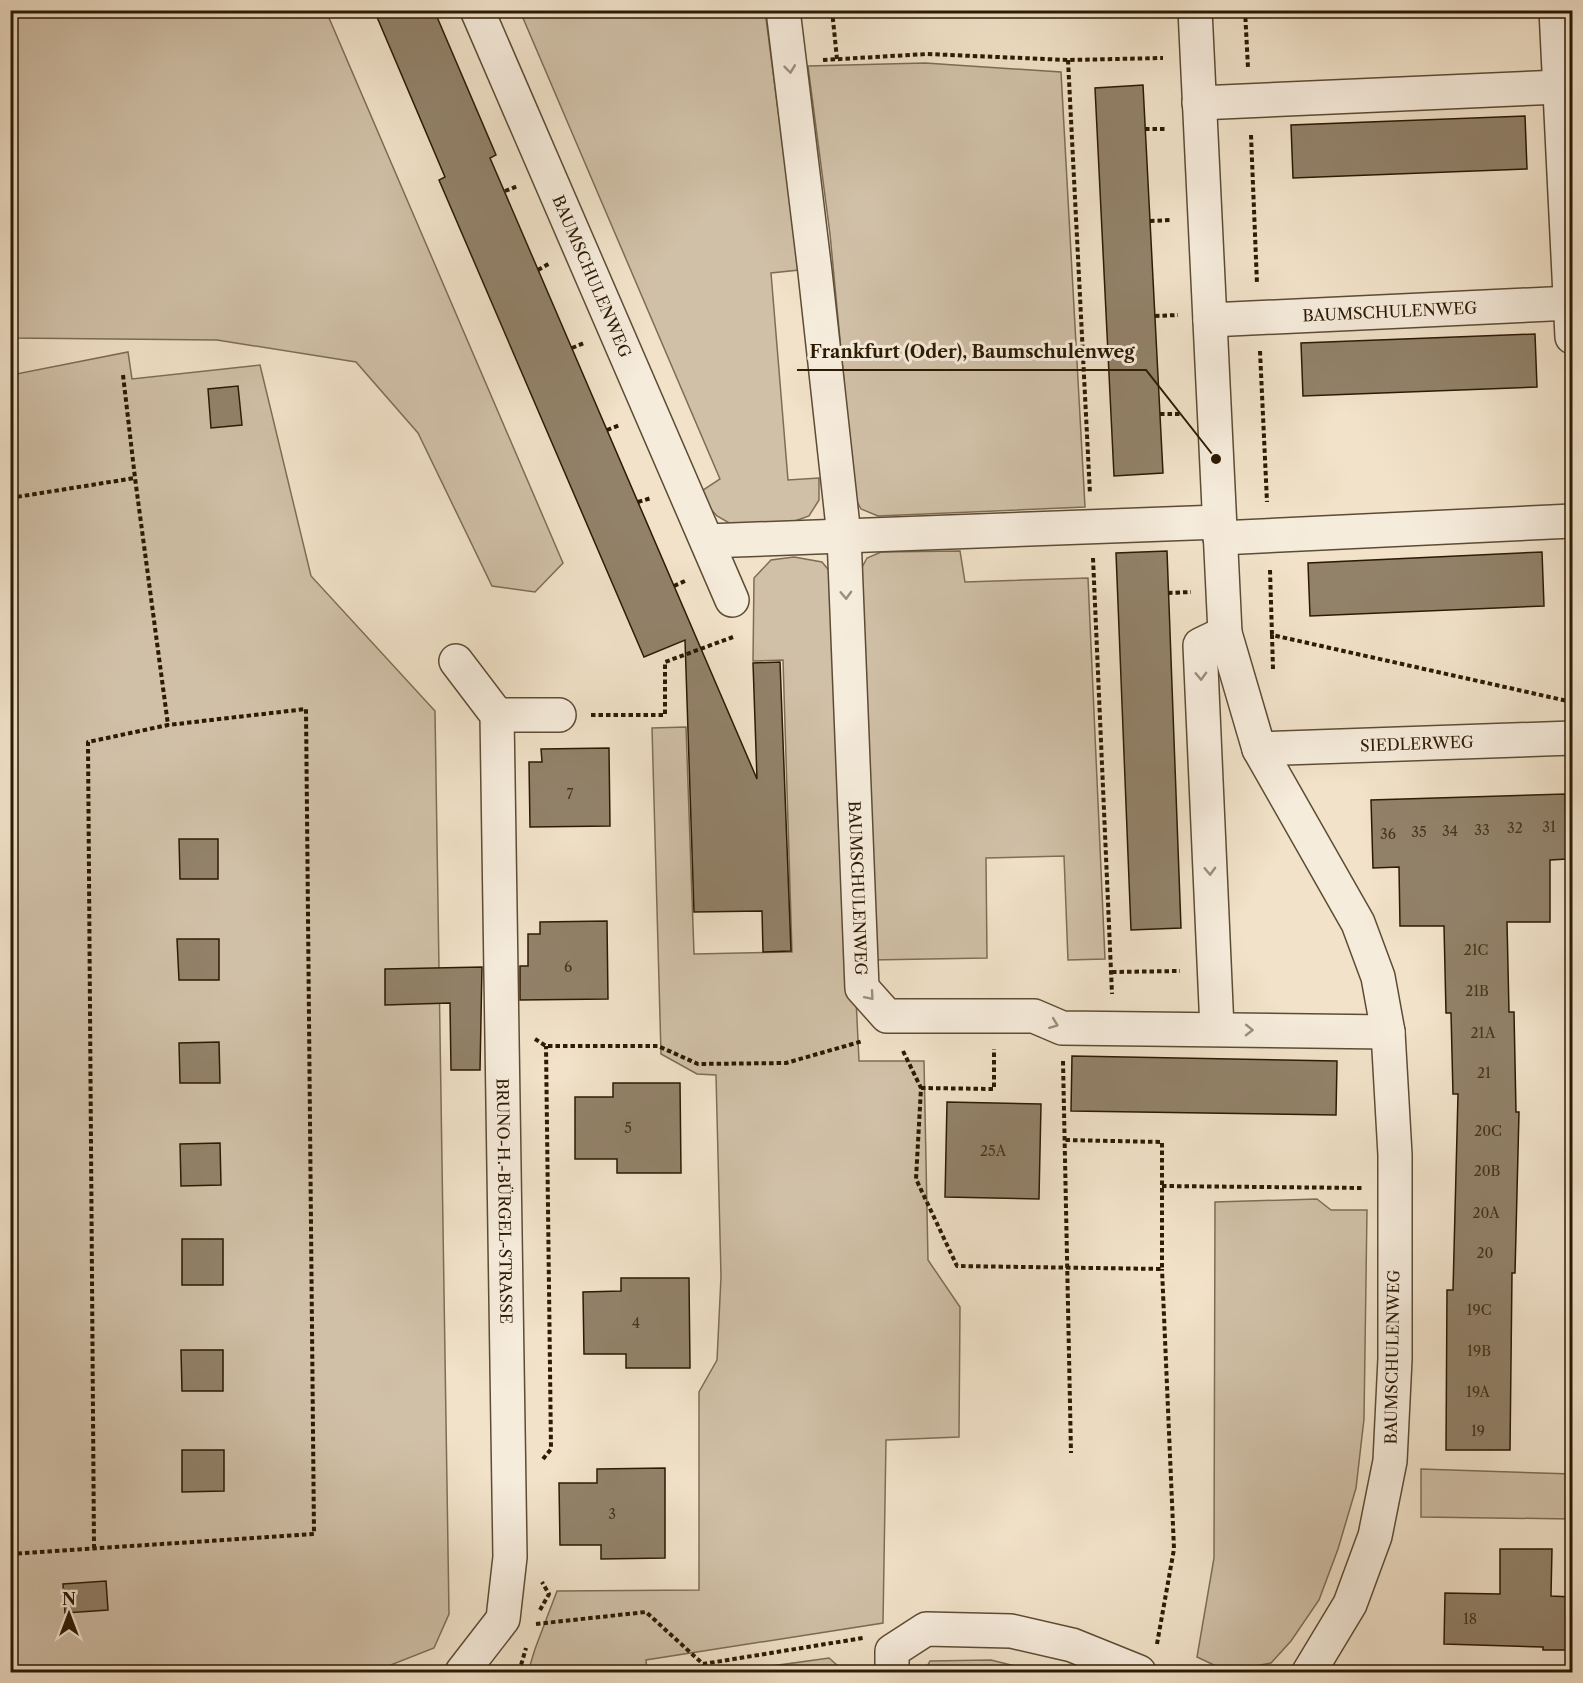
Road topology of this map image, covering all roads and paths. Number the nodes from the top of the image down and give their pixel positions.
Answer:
1 (477, 10) edge
2 (783, 10) edge
3 (832, 10) edge
4 (1195, 10) edge
5 (1556, 10) edge
6 (1197, 57) junction
7 (837, 59) junction
8 (789, 62) junction
9 (1560, 87) junction
10 (1199, 103) junction
11 (1571, 303) junction
12 (1210, 320) junction
13 (1572, 337) edge
14 (123, 375) dead end
15 (135, 478) junction
16 (10, 498) edge
17 (1572, 521) edge
18 (1219, 530) junction
19 (844, 536) junction
20 (707, 541) junction
21 (732, 600) dead end
22 (1225, 633) junction
23 (733, 637) dead end
24 (456, 660) dead end
25 (1273, 675) dead end
26 (1572, 702) edge
27 (497, 715) junction
28 (559, 715) joint
29 (168, 725) junction
30 (1572, 738) edge
31 (1259, 749) junction
32 (1214, 970) junction
33 (1112, 972) dead end
34 (887, 1016) junction
35 (994, 1016) junction
36 (502, 1017) junction
37 (1062, 1028) junction
38 (1216, 1029) junction
39 (1388, 1032) junction
40 (865, 1041) dead end
41 (921, 1088) junction
42 (1064, 1140) junction
43 (1162, 1186) junction
44 (1395, 1188) junction
45 (1067, 1268) junction
46 (1162, 1269) junction
47 (1071, 1453) dead end
48 (94, 1548) junction
49 (10, 1554) edge
50 (532, 1624) dead end
51 (527, 1643) dead end
52 (1147, 1661) edge
53 (892, 1662) edge
54 (1322, 1670) edge
55 (462, 1672) edge
56 (519, 1672) edge

1 - 20 street, BAUMSCHULENWEG
2 - 8 street, BAUMSCHULENWEG
3 - 7 path
4 - 6 street, BAUMSCHULENWEG
5 - 9 street
6 - 7 path
6 - 10 street, BAUMSCHULENWEG
7 - 8 path
8 -> 19 street, BAUMSCHULENWEG
9 - 10 street
9 - 11 street
10 - 12 street, BAUMSCHULENWEG
11 - 12 street, BAUMSCHULENWEG
11 - 13 street
12 - 18 street, BAUMSCHULENWEG
14 - 15 path
15 - 16 path
15 - 29 path
17 - 18 street
18 - 19 street
18 - 22 street, BAUMSCHULENWEG
19 - 20 street
19 -> 34 street, BAUMSCHULENWEG
20 - 21 street, BAUMSCHULENWEG
22 - 31 street, BAUMSCHULENWEG
22 -> 32 street
23 - 28 path
24 - 27 street
25 - 26 path
27 - 28 street
27 - 36 street, BRUNO-H.-BÜRGEL-STRASSE
29 - 48 path
29 - 48 path
30 - 31 street, SIEDLERWEG
31 - 39 street, BAUMSCHULENWEG
32 - 33 path
32 - 38 street
34 - 35 street
34 - 41 path
35 -> 37 street
35 - 41 path
36 - 40 path
36 - 55 street, BRUNO-H.-BÜRGEL-STRASSE
37 - 38 street
37 - 42 path
38 -> 39 street
39 - 44 street, BAUMSCHULENWEG
41 - 45 path
42 - 43 path
42 - 45 path
43 - 44 path
43 - 46 path
44 - 54 street, BAUMSCHULENWEG
45 - 46 path
45 - 47 path
46 - 52 path
48 - 49 path
50 - 53 path
51 - 56 path
52 - 53 street

